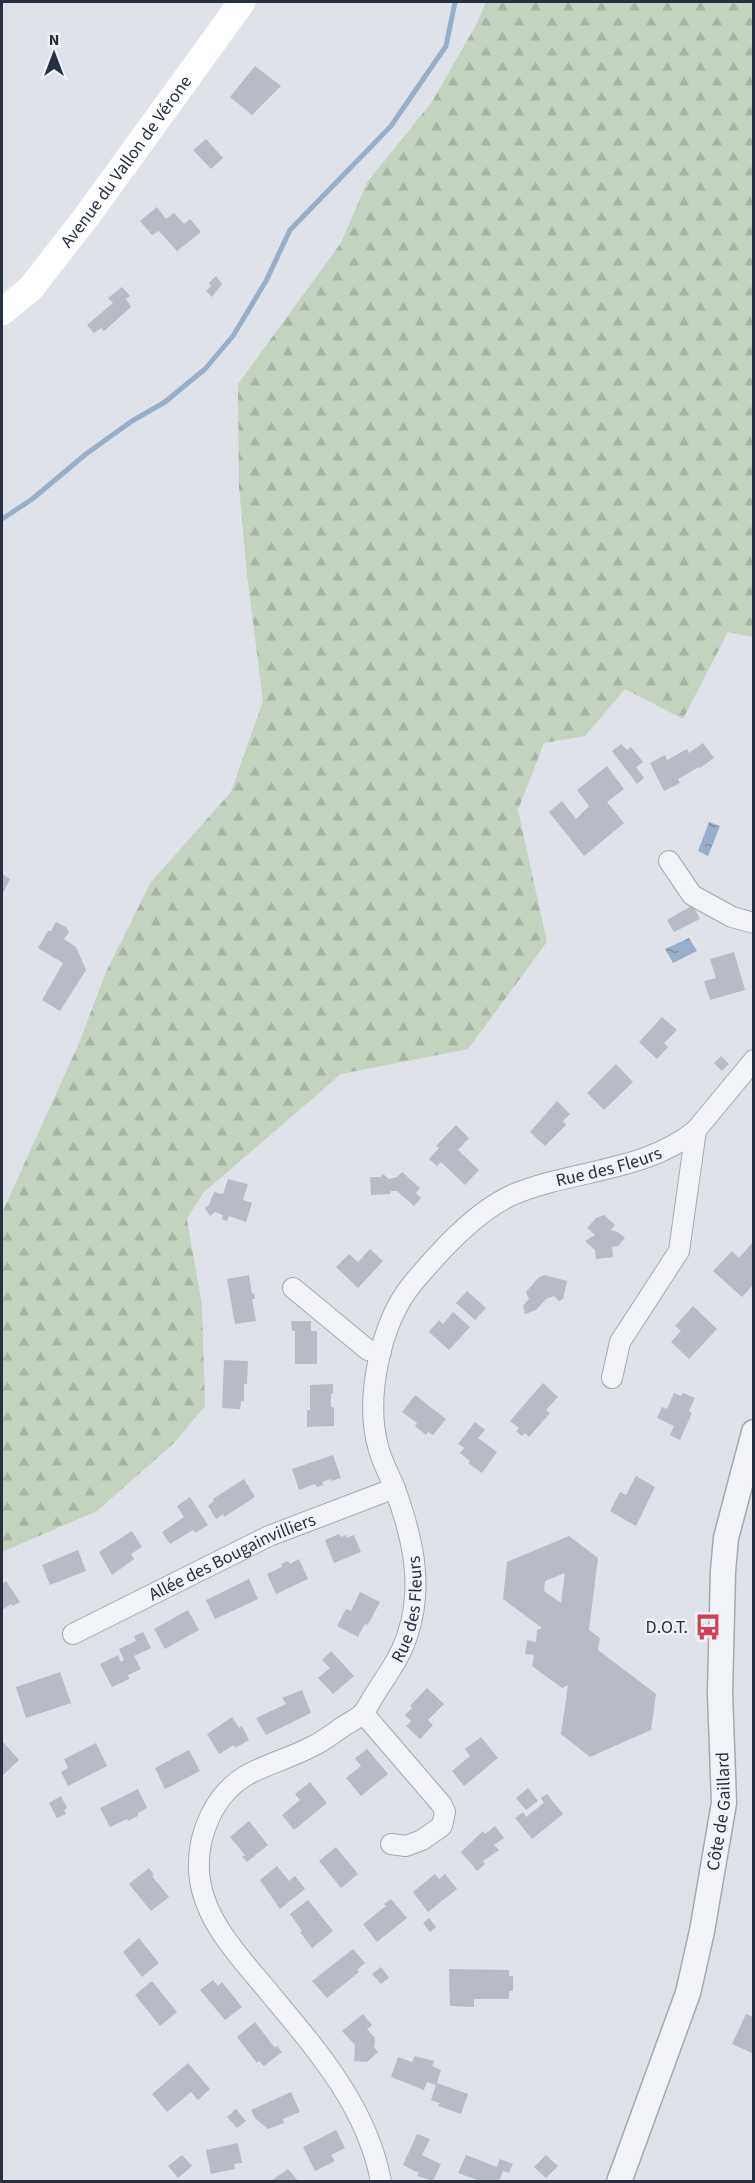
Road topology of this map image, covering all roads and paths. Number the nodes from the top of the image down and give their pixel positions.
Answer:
1 (242, 2) edge
2 (2, 312) edge
3 (669, 861) dead end
4 (753, 924) edge
5 (753, 1060) edge
6 (696, 1130) junction
7 (293, 1288) dead end
8 (381, 1352) junction
9 (612, 1378) dead end
10 (753, 1432) edge
11 (395, 1488) junction
12 (73, 1634) dead end
13 (363, 1713) junction
14 (391, 1844) dead end
15 (381, 2181) edge
16 (619, 2181) edge

1 - 2 main road, Avenue du Vallon de Vérone
3 - 4 street
5 - 6 street, Rue des Fleurs
6 - 8 street, Rue des Fleurs
6 - 9 street
7 - 8 street
8 - 11 street, Rue des Fleurs
10 - 16 street, Côte de Gaillard
11 - 12 street, Allée des Bougainvilliers
11 - 13 street, Rue des Fleurs
13 - 14 street
13 - 15 street, Rue des Fleurs

